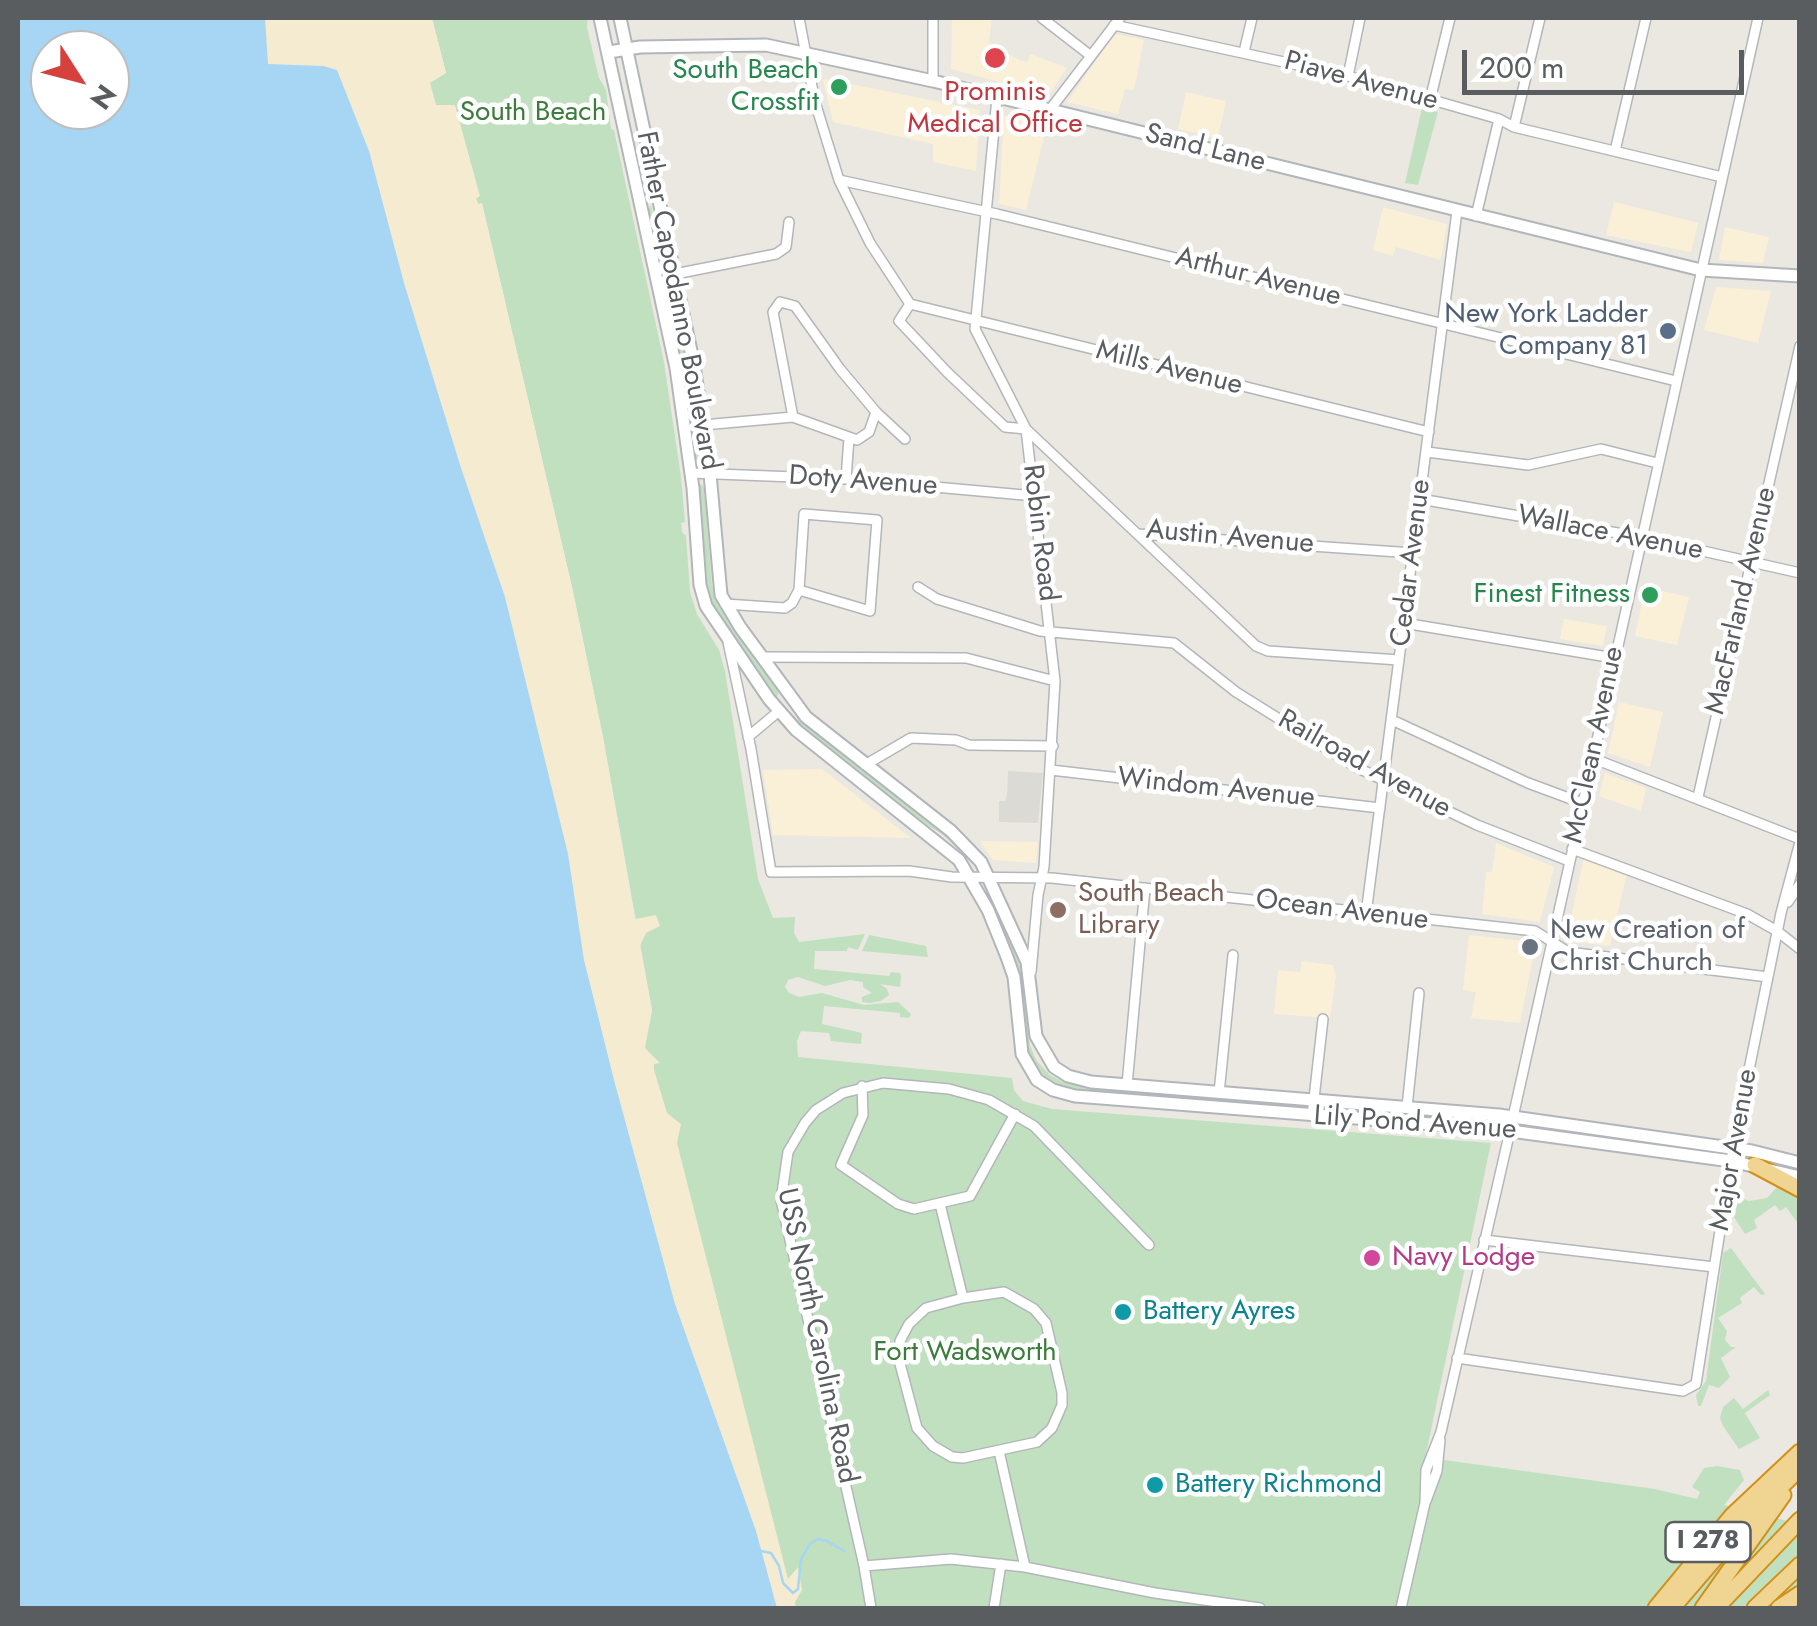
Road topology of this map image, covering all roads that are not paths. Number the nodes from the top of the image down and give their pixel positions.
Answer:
1 (600, 18) edge
2 (620, 18) edge
3 (799, 18) edge
4 (933, 18) edge
5 (1042, 18) edge
6 (1252, 18) edge
7 (1360, 18) edge
8 (1450, 18) edge
9 (1540, 18) edge
10 (1646, 18) edge
11 (1758, 18) edge
12 (1117, 21) edge
13 (628, 48) junction
14 (609, 52) junction
15 (1244, 52) junction
16 (806, 54) junction
17 (1090, 56) junction
18 (1348, 76) junction
19 (933, 81) junction
20 (996, 98) junction
21 (1430, 100) junction
22 (1049, 111) junction
23 (1499, 119) junction
24 (1514, 126) junction
25 (1615, 151) junction
26 (1722, 177) junction
27 (840, 180) junction
28 (658, 197) junction
29 (641, 200) junction
30 (1458, 211) junction
31 (987, 212) junction
32 (1476, 216) junction
33 (789, 222) dead end
34 (1701, 270) junction
35 (675, 274) junction
36 (1800, 276) edge
37 (910, 304) junction
38 (975, 322) junction
39 (1443, 324) junction
40 (1800, 346) edge
41 (1676, 381) junction
42 (876, 412) junction
43 (793, 416) junction
44 (703, 425) junction
45 (1026, 428) junction
46 (1429, 432) junction
47 (849, 438) junction
48 (904, 439) dead end
49 (1427, 452) junction
50 (1658, 463) junction
51 (691, 473) junction
52 (710, 474) junction
53 (846, 479) junction
54 (1035, 496) junction
55 (1420, 499) junction
56 (1138, 534) junction
57 (1641, 537) junction
58 (1414, 553) junction
59 (1751, 562) junction
60 (1800, 573) edge
61 (918, 587) dead end
62 (799, 590) junction
63 (725, 604) junction
64 (1404, 622) junction
65 (1052, 632) junction
66 (728, 642) junction
67 (762, 657) junction
68 (1614, 658) junction
69 (1399, 660) junction
70 (1055, 682) junction
71 (779, 711) junction
72 (1392, 720) junction
73 (748, 737) junction
74 (1053, 746) junction
75 (1592, 758) junction
76 (865, 765) junction
77 (1051, 770) junction
78 (1384, 781) junction
79 (1698, 797) junction
80 (1582, 803) junction
81 (1380, 808) junction
82 (1800, 840) edge
83 (1572, 848) junction
84 (1569, 861) junction
85 (988, 875) junction
86 (969, 876) junction
87 (1042, 878) junction
88 (1800, 884) edge
89 (1144, 888) junction
90 (1781, 913) junction
91 (1366, 914) junction
92 (1778, 931) junction
93 (1551, 942) junction
94 (1800, 949) edge
95 (1233, 955) dead end
96 (1768, 977) junction
97 (1031, 980) junction
98 (1419, 992) dead end
99 (1323, 1019) dead end
100 (1050, 1062) joint
101 (1034, 1076) joint
102 (1126, 1085) junction
103 (862, 1086) junction
104 (1219, 1092) junction
105 (1314, 1100) junction
106 (1407, 1108) junction
107 (1015, 1114) junction
108 (1312, 1116) junction
109 (1511, 1124) junction
110 (1732, 1154) junction
111 (1800, 1163) edge
112 (1755, 1165) junction
113 (1800, 1177) edge
114 (1800, 1190) edge
115 (940, 1204) junction
116 (1484, 1240) junction
117 (1149, 1244) dead end
118 (1714, 1268) junction
119 (963, 1298) junction
120 (1458, 1358) junction
121 (1441, 1432) junction
122 (1800, 1449) edge
123 (999, 1451) junction
124 (1800, 1468) edge
125 (1800, 1477) edge
126 (1424, 1504) junction
127 (1800, 1520) edge
128 (1002, 1564) junction
129 (1800, 1564) edge
130 (864, 1566) junction
131 (1024, 1567) junction
132 (1155, 1593) junction
133 (1800, 1594) edge
134 (1155, 1607) edge
135 (871, 1608) edge
136 (994, 1608) edge
137 (1260, 1608) edge
138 (1401, 1608) edge
139 (1656, 1608) edge
140 (1672, 1608) edge
141 (1704, 1608) edge
142 (1716, 1608) edge
143 (1755, 1608) edge
144 (1779, 1608) edge

1 - 14 main road, Father Capodanno Boulevard
2 - 13 main road, Father Capodanno Boulevard
3 - 16 street
4 - 19 street
5 - 17 street
6 - 15 street
7 - 18 street
8 - 21 street
9 - 24 street
10 - 25 street
11 - 26 street, McClean Avenue
12 - 15 street, Piave Avenue
12 - 17 street
13 - 14 main road, Sand Lane
13 - 16 main road, Sand Lane
13 - 28 main road, Father Capodanno Boulevard
14 - 29 main road, Father Capodanno Boulevard
15 - 18 street, Piave Avenue
16 - 19 main road, Sand Lane
16 - 27 street
17 - 22 street
18 - 21 street, Piave Avenue
19 - 20 main road, Sand Lane
20 - 22 main road, Sand Lane
20 - 31 street, Robin Road
21 - 23 street, Piave Avenue
22 - 30 main road, Sand Lane
23 - 24 street, Piave Avenue
23 - 32 street
24 - 25 street, Piave Avenue
25 - 26 street, Piave Avenue
26 - 34 street, McClean Avenue
27 - 31 street, Arthur Avenue
27 - 37 street
28 - 29 main road
28 - 35 main road, Father Capodanno Boulevard
29 - 51 main road, Father Capodanno Boulevard
30 - 32 main road, Sand Lane
30 - 39 street, Cedar Avenue
31 - 38 street, Robin Road
31 - 39 street, Arthur Avenue
32 - 34 main road, Sand Lane
33 - 35 street
34 - 36 main road, Sand Lane
34 - 41 street, McClean Avenue
35 - 44 main road, Father Capodanno Boulevard
37 - 38 street, Mills Avenue
37 - 45 street
38 - 45 street, Robin Road
38 - 46 street, Mills Avenue
39 - 41 street, Arthur Avenue
39 - 46 street, Cedar Avenue
40 - 59 street, MacFarland Avenue
41 - 50 street, McClean Avenue
42 - 43 street
42 - 47 street
42 - 48 street
43 - 44 street
43 - 47 street
44 - 52 main road, Father Capodanno Boulevard
45 - 54 street, Robin Road
45 - 56 street, Austin Avenue
46 - 49 street, Cedar Avenue
47 - 53 street
49 - 50 street
49 - 55 street, Cedar Avenue
50 - 57 street, McClean Avenue
51 - 52 street, Doty Avenue
51 - 66 main road, Father Capodanno Boulevard
52 - 53 street, Doty Avenue
52 - 63 main road, Father Capodanno Boulevard
53 - 54 street, Doty Avenue
54 - 65 street, Robin Road
55 - 57 street, Wallace Avenue
55 - 58 street, Cedar Avenue
56 - 58 street, Austin Avenue
56 - 69 street
57 - 59 street, Wallace Avenue
57 - 68 street, McClean Avenue
58 - 64 street, Cedar Avenue
59 - 60 street, Wallace Avenue
59 - 79 street, MacFarland Avenue
61 - 65 street
62 - 62 street
62 - 63 street
63 - 67 main road, Father Capodanno Boulevard
64 - 68 street
64 - 69 street, Cedar Avenue
65 - 70 street, Robin Road
65 - 78 street, Railroad Avenue
66 - 71 main road, Father Capodanno Boulevard
66 - 73 street
67 - 70 street
67 - 76 main road, Father Capodanno Boulevard
68 - 75 street, McClean Avenue
69 - 72 street, Cedar Avenue
70 - 74 street, Robin Road
71 - 73 street
71 - 86 main road, Father Capodanno Boulevard
72 - 78 street, Cedar Avenue
72 - 80 street
73 - 86 street, Ocean Avenue
74 - 76 street
74 - 77 street, Robin Road
75 - 79 street
75 - 80 street, McClean Avenue
76 - 85 main road, Father Capodanno Boulevard
77 - 81 street, Windom Avenue
77 - 87 street, Robin Road
78 - 81 street, Cedar Avenue
78 - 84 street, Railroad Avenue
79 - 82 street
80 - 83 street, McClean Avenue
81 - 91 street, Cedar Avenue
82 - 90 street, Major Avenue
83 - 84 street, McClean Avenue
83 - 92 street
84 - 93 street, McClean Avenue
85 - 86 street, Ocean Avenue
85 - 87 street, Ocean Avenue
85 - 97 main road, Father Capodanno Boulevard
86 - 101 main road, Father Capodanno Boulevard
87 - 89 street, Ocean Avenue
87 - 97 street, Robin Road
88 - 90 street, Major Avenue
89 - 91 street, Ocean Avenue
89 - 102 street
90 - 92 street, Major Avenue
91 - 93 street, Ocean Avenue
92 - 94 street
92 - 96 street, Major Avenue
93 - 96 street, Ocean Avenue
93 - 109 street, McClean Avenue
95 - 104 street
96 - 110 street, Major Avenue
97 - 100 main road, Father Capodanno Boulevard
98 - 106 street
99 - 105 street
100 - 102 main road, Lily Pond Avenue
101 - 108 main road, Lily Pond Avenue
102 - 104 main road, Lily Pond Avenue
103 - 107 street, USS North Carolina Road
103 - 115 street
103 - 130 street, USS North Carolina Road
104 - 105 main road, Lily Pond Avenue
105 - 106 main road, Lily Pond Avenue
105 - 108 street
106 - 109 main road, Lily Pond Avenue
107 - 115 street
107 - 117 street, USS North Carolina Road
108 - 109 main road, Lily Pond Avenue
109 - 110 main road, Lily Pond Avenue
109 - 116 street, McClean Avenue
110 - 111 main road, Lily Pond Avenue
110 - 112 main road, Lily Pond Avenue
110 - 118 street, Major Avenue
112 - 113 main road, Lily Pond Avenue
112 - 114 highway
115 - 119 street
116 - 118 street
116 - 120 street, McClean Avenue
118 - 120 street, Major Avenue
119 - 123 street
119 - 123 street
120 - 121 street, McClean Avenue
121 - 126 street, McClean Avenue
121 - 126 street
122 - 139 highway, I 278
123 - 131 street
124 - 140 highway
125 - 141 highway
126 - 138 street
127 - 142 highway, I 278
128 - 130 street
128 - 131 street
128 - 136 street
129 - 143 highway, I 278
130 - 135 street, USS North Carolina Road
131 - 132 street
132 - 134 street
132 - 137 street
133 - 144 highway

